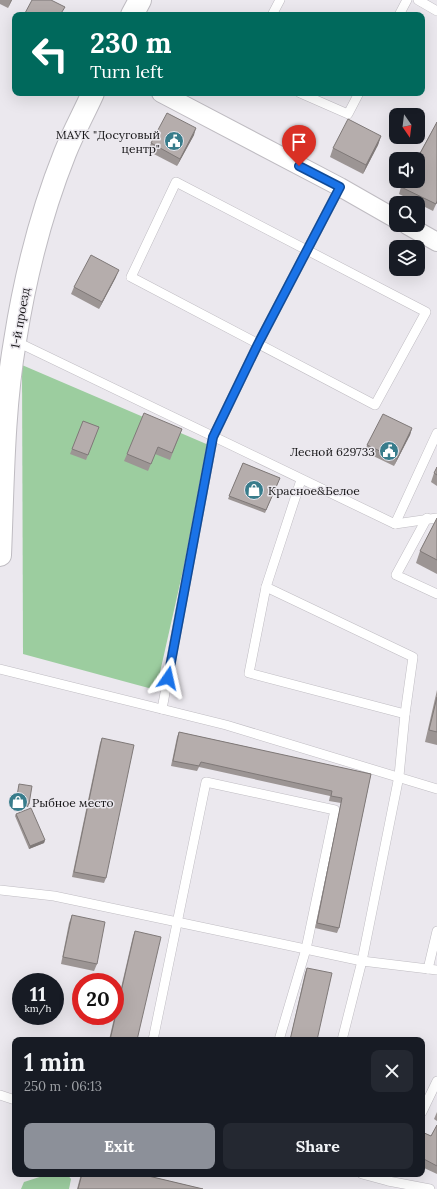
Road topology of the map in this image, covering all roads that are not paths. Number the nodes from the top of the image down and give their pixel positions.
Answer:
1 (140, 0) edge
2 (280, 0) edge
3 (407, 0) edge
4 (418, 0) edge
5 (437, 11) edge
6 (134, 12) edge
7 (274, 12) edge
8 (401, 12) edge
9 (92, 96) edge
10 (166, 96) edge
11 (307, 96) edge
12 (357, 96) edge
13 (340, 187) junction
14 (389, 215) edge
15 (419, 232) edge
16 (437, 242) edge
17 (308, 249) junction
18 (15, 341) junction
19 (258, 344) junction
20 (437, 433) edge
21 (213, 437) junction
22 (302, 480) junction
23 (427, 518) junction
24 (437, 518) edge
25 (395, 524) junction
26 (0, 555) edge
27 (266, 587) junction
28 (437, 594) edge
29 (0, 669) edge
30 (162, 708) junction
31 (405, 714) junction
32 (399, 776) junction
33 (437, 789) edge
34 (0, 890) edge
35 (177, 922) junction
36 (437, 931) edge
37 (306, 949) junction
38 (362, 961) junction
39 (432, 969) edge
40 (154, 1037) edge
41 (280, 1037) edge
42 (343, 1037) edge
43 (437, 1081) edge
44 (0, 1095) edge
45 (12, 1099) edge
46 (425, 1106) edge
47 (374, 1177) edge
48 (389, 1181) edge
49 (430, 1189) edge

1 - 6 street
2 - 7 lane
3 - 8 lane
4 - 5 lane
9 - 18 street, 1-й проезд
10 - 13 street
11 - 12 lane
13 - 14 street
13 - 17 lane
15 - 16 street
17 - 19 lane
17 - 19 lane
17 - 19 lane
18 - 21 lane
18 - 26 street, 1-й проезд
19 - 21 lane
20 - 25 lane
21 - 22 lane
21 - 30 lane
22 - 25 lane
22 - 27 lane
23 - 24 lane
23 - 25 lane
23 - 28 lane
27 - 31 lane
27 - 31 lane
29 - 30 lane
30 - 32 lane
31 - 32 lane
32 - 33 lane
32 - 38 lane
34 - 35 lane
35 - 37 lane
35 - 37 lane
35 - 40 lane
36 - 39 lane
37 - 38 lane
37 - 41 lane
38 - 39 lane
38 - 42 lane
43 - 46 lane
44 - 45 lane
47 - 48 lane
48 - 49 lane

